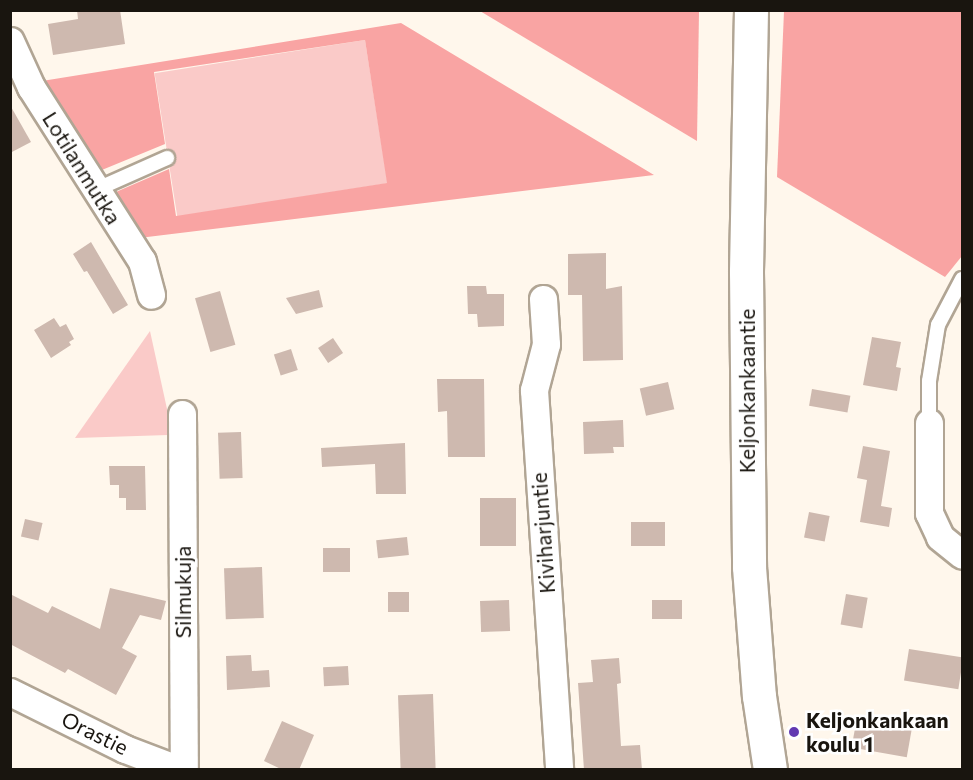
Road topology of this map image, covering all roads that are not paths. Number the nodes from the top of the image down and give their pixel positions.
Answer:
1 (752, 10) edge
2 (10, 41) edge
3 (167, 158) dead end
4 (95, 189) junction
5 (963, 279) edge
6 (151, 295) dead end
7 (543, 299) dead end
8 (182, 414) dead end
9 (929, 423) joint
10 (963, 555) edge
11 (10, 692) edge
12 (182, 770) edge
13 (559, 770) edge
14 (770, 770) edge

1 - 14 main road, Keljonkankaantie
2 - 4 street, Lotilanmutka
3 - 4 lane
4 - 6 street, Lotilanmutka
5 - 9 lane
7 - 13 street, Kiviharjuntie
8 - 12 street, Silmukuja
9 - 10 street
11 - 12 street, Orastie

